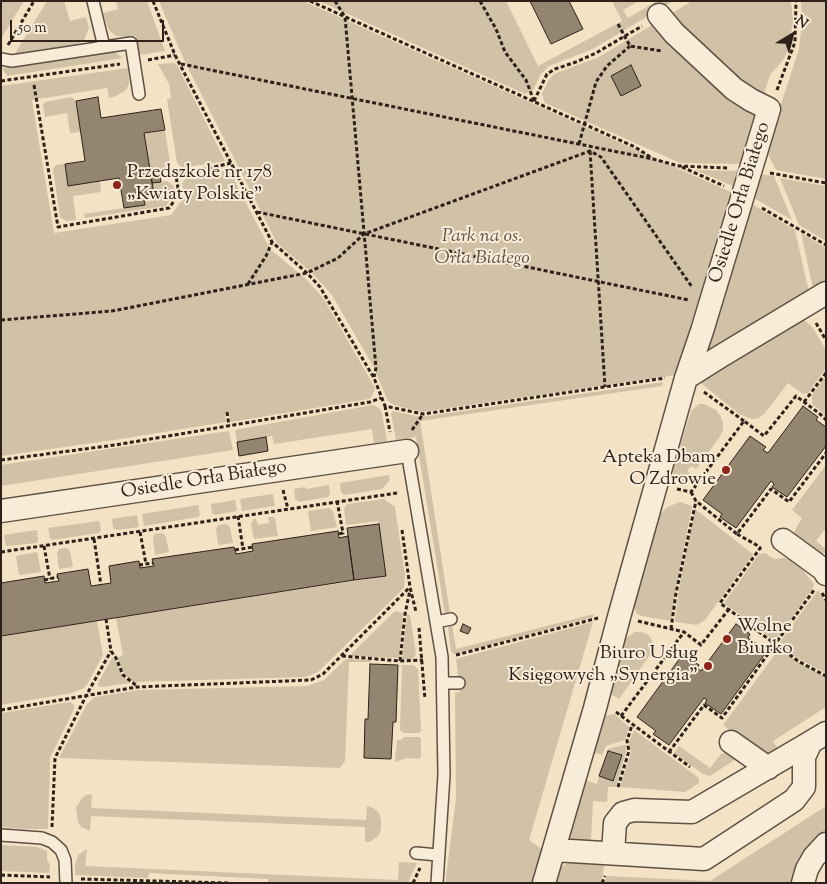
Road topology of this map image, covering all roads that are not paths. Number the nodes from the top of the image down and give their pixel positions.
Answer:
1 (93, 1) edge
2 (659, 15) road end
3 (104, 47) junction
4 (4, 54) edge
5 (139, 94) dead end
6 (826, 293) edge
7 (686, 378) junction
8 (408, 442) joint
9 (1, 512) edge
10 (784, 540) dead end
11 (825, 571) edge
12 (451, 619) dead end
13 (436, 622) junction
14 (444, 683) junction
15 (459, 683) dead end
16 (818, 737) edge
17 (731, 742) dead end
18 (768, 768) junction
19 (1, 835) edge
20 (826, 844) edge
21 (554, 850) junction
22 (418, 853) road end
23 (613, 853) junction
24 (438, 855) junction
25 (66, 881) edge
26 (437, 883) edge
27 (544, 883) edge
28 (803, 883) edge

1 - 3 lane
2 - 7 street, Osiedle Orła Białego
3 - 4 lane
3 - 5 lane
6 - 7 street
7 - 21 street, Osiedle Orła Białego
8 - 9 street, Osiedle Orła Białego
8 - 13 lane
10 - 11 street
12 - 13 lane
13 - 14 lane
14 - 15 lane
14 - 24 lane
16 - 18 street
16 - 23 street
17 - 18 street
18 - 23 street
19 - 25 lane
20 - 28 street
21 - 23 street
21 - 27 street, Osiedle Orła Białego
22 - 24 lane
24 - 26 lane

